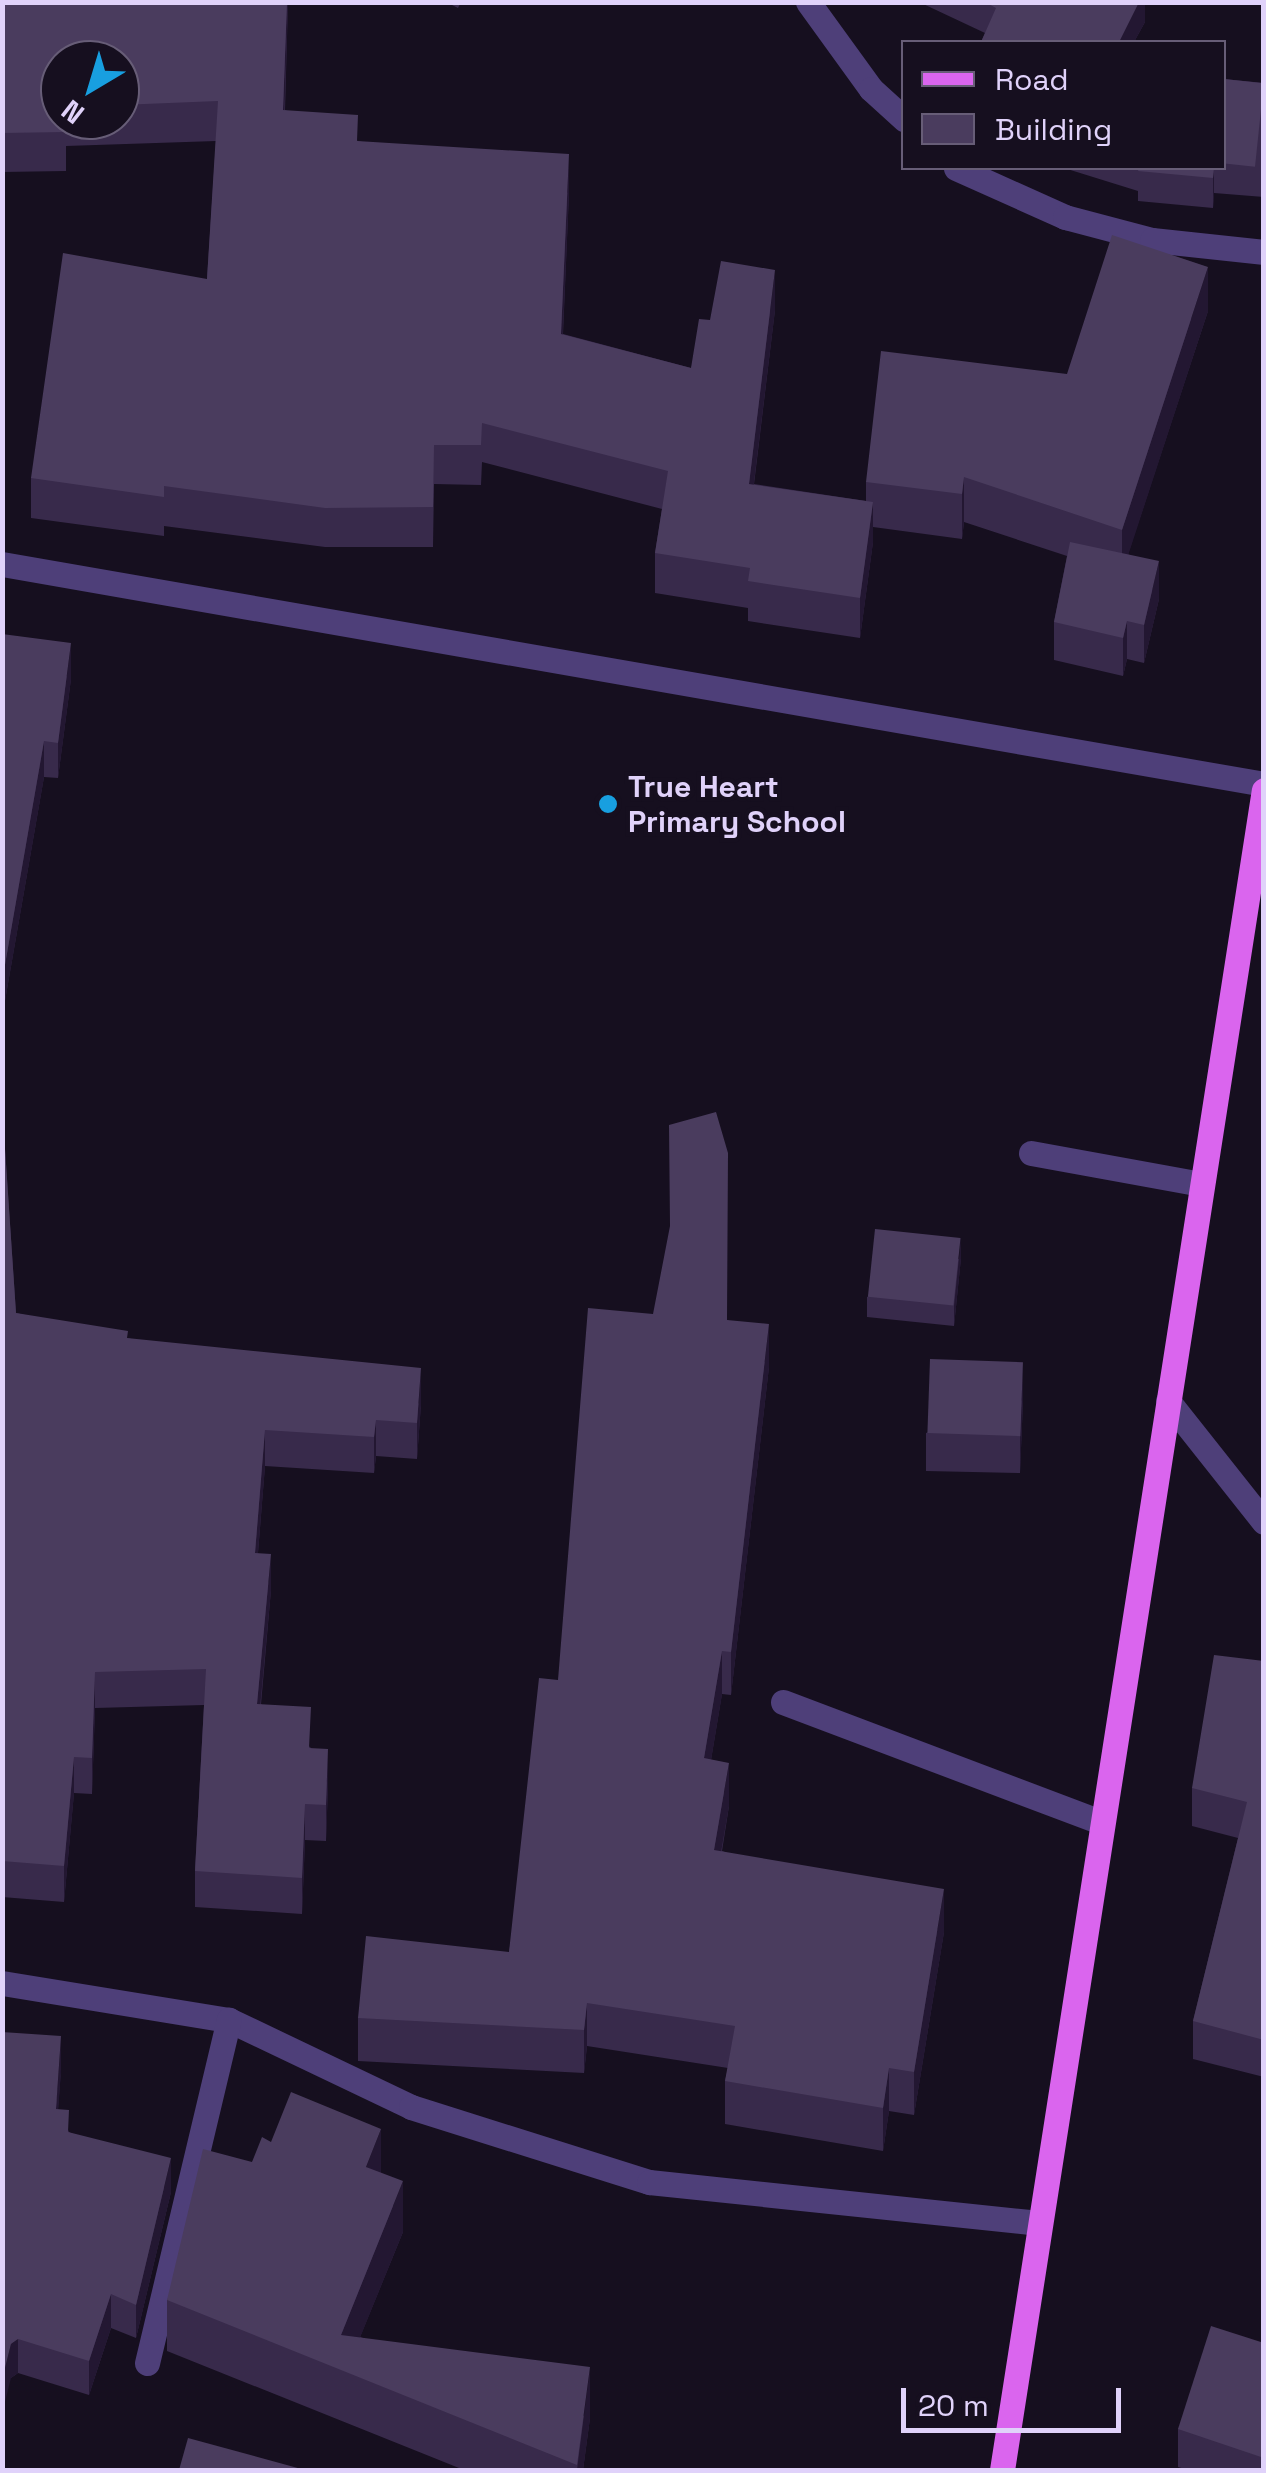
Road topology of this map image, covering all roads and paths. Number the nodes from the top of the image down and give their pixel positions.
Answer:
1 (808, 2) edge
2 (901, 116) edge
3 (961, 170) edge
4 (1264, 252) edge
5 (2, 564) edge
6 (1264, 787) edge
7 (1031, 1152) dead end
8 (1201, 1184) junction
9 (1168, 1401) junction
10 (1264, 1522) edge
11 (783, 1702) dead end
12 (1101, 1822) junction
13 (2, 1983) edge
14 (229, 2020) junction
15 (1037, 2223) junction
16 (147, 2363) dead end
17 (1002, 2470) edge

1 - 2 street
3 - 4 street
5 - 6 street
6 - 8 main road
7 - 8 street
8 - 9 main road
9 - 10 street
9 - 12 main road
11 - 12 street
12 - 15 main road
13 - 14 street
14 - 15 street
14 - 16 street
15 - 17 main road

